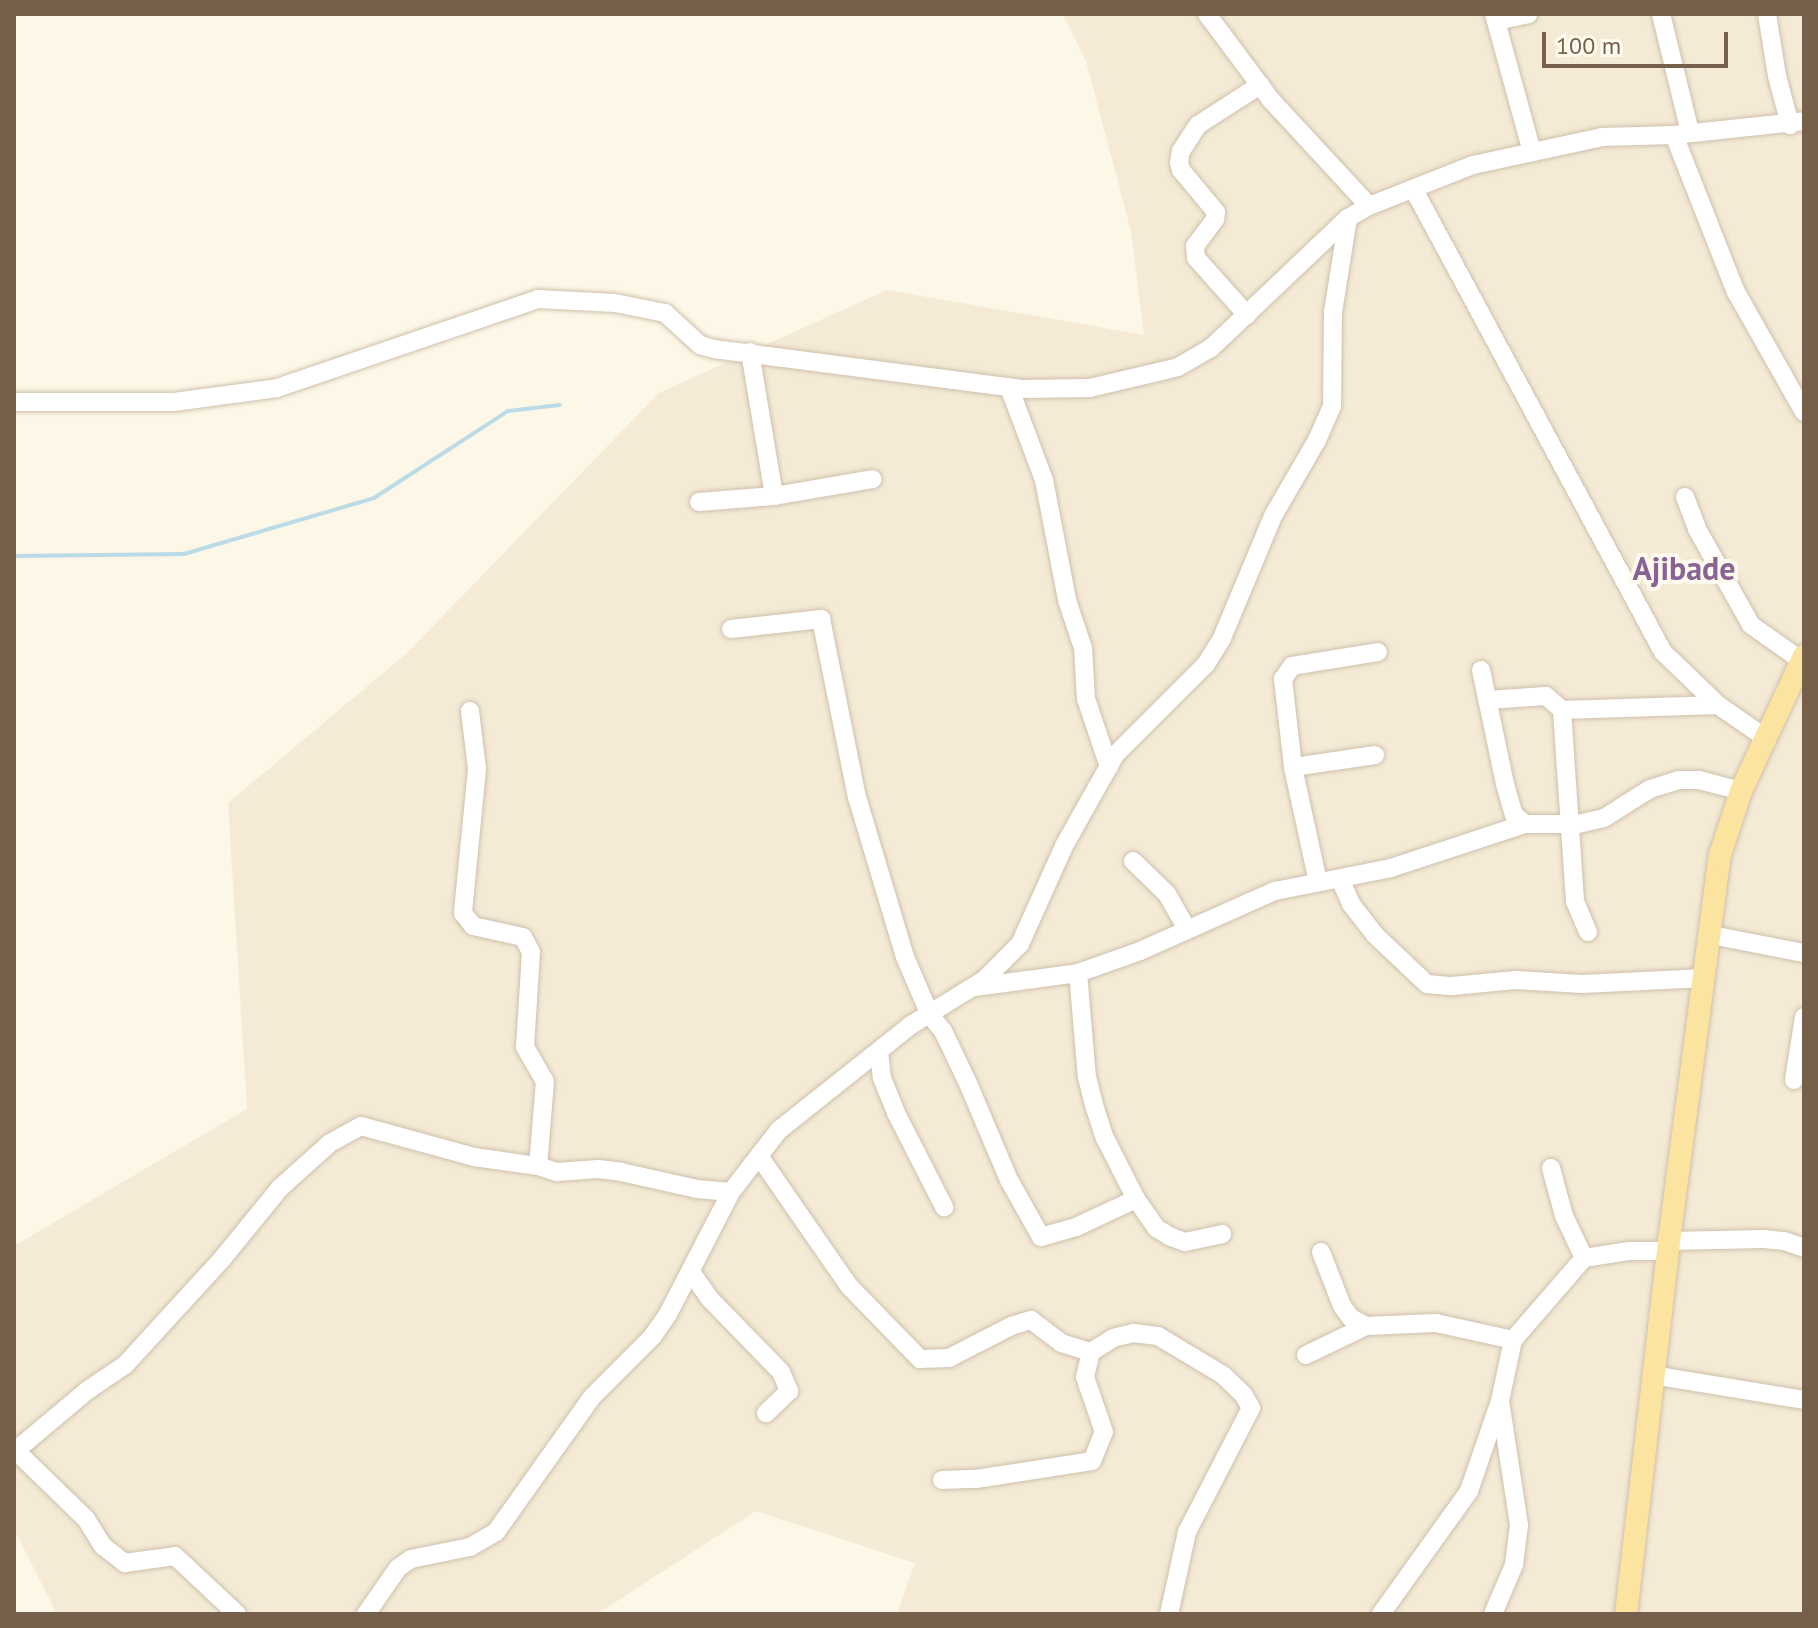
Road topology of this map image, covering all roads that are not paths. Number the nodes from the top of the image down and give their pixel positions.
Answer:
1 (1207, 14) edge
2 (1528, 14) edge
3 (1661, 14) edge
4 (1767, 14) edge
5 (1495, 18) edge
6 (1260, 85) junction
7 (1797, 123) edge
8 (1682, 134) junction
9 (1532, 152) junction
10 (1414, 190) junction
11 (1369, 206) junction
12 (1348, 218) junction
13 (1247, 315) junction
14 (750, 352) junction
15 (1009, 387) junction
16 (14, 402) edge
17 (1804, 412) edge
18 (873, 479) dead end
19 (774, 496) junction
20 (1685, 497) dead end
21 (699, 502) dead end
22 (731, 629) dead end
23 (1378, 652) dead end
24 (1803, 659) edge
25 (1481, 670) dead end
26 (1488, 700) junction
27 (1718, 705) junction
28 (1562, 710) junction
29 (470, 711) dead end
30 (1764, 737) junction
31 (1375, 755) dead end
32 (1109, 767) junction
33 (1293, 767) junction
34 (1741, 791) junction
35 (1525, 824) junction
36 (1569, 824) junction
37 (1133, 861) dead end
38 (1340, 879) junction
39 (1318, 882) junction
40 (1187, 929) junction
41 (1588, 932) dead end
42 (1711, 935) junction
43 (1804, 953) edge
44 (1078, 973) junction
45 (1705, 978) junction
46 (973, 987) junction
47 (930, 1015) junction
48 (1804, 1017) edge
49 (879, 1051) junction
50 (1794, 1080) dead end
51 (759, 1156) junction
52 (538, 1166) junction
53 (1551, 1168) dead end
54 (731, 1192) junction
55 (1136, 1199) junction
56 (944, 1207) dead end
57 (1222, 1234) dead end
58 (1669, 1246) junction
59 (1804, 1248) edge
60 (1321, 1252) dead end
61 (1584, 1258) junction
62 (691, 1272) junction
63 (1366, 1326) junction
64 (1513, 1340) junction
65 (1091, 1352) junction
66 (1306, 1355) dead end
67 (1653, 1375) junction
68 (1804, 1400) edge
69 (1500, 1401) junction
70 (766, 1413) dead end
71 (15, 1452) edge
72 (942, 1480) dead end
73 (237, 1614) edge
74 (366, 1614) edge
75 (1169, 1614) edge
76 (1381, 1614) edge
77 (1493, 1614) edge
78 (1626, 1614) edge

1 - 6 street
2 - 5 street
3 - 8 street
4 - 7 street
5 - 9 street
6 - 11 street
6 - 13 street
7 - 8 street
8 - 9 street
8 - 17 street
9 - 10 street
10 - 11 street
10 - 27 street
11 - 12 street
12 - 13 street
12 - 32 street
13 - 15 street
14 - 15 street
14 - 16 street
14 - 19 street
15 - 32 street
18 - 19 street
19 - 21 street
20 - 24 street
22 - 47 street
23 - 33 street
24 - 30 main road
25 - 26 street
26 - 28 street
26 - 35 street
27 - 28 street
27 - 30 street
28 - 36 street
29 - 52 street
30 - 34 main road
31 - 33 street
32 - 46 street
33 - 39 street
34 - 36 street
34 - 42 main road
35 - 36 street
35 - 38 street
36 - 41 street
37 - 40 street
38 - 39 street
38 - 45 street
39 - 40 street
40 - 44 street
42 - 43 street
42 - 45 main road
44 - 46 street
44 - 55 street
45 - 58 main road
46 - 47 street
47 - 49 street
47 - 55 street
48 - 50 street
49 - 51 street
49 - 56 street
51 - 54 street
51 - 65 street
52 - 54 street
52 - 71 street
53 - 61 street
54 - 62 street
55 - 57 street
58 - 59 street
58 - 61 street
58 - 67 main road
60 - 63 street
61 - 64 street
62 - 70 street
62 - 74 street
63 - 64 street
63 - 66 street
64 - 69 street
65 - 72 street
65 - 75 street
67 - 68 street
67 - 78 main road
69 - 76 street
69 - 77 street
71 - 73 street

